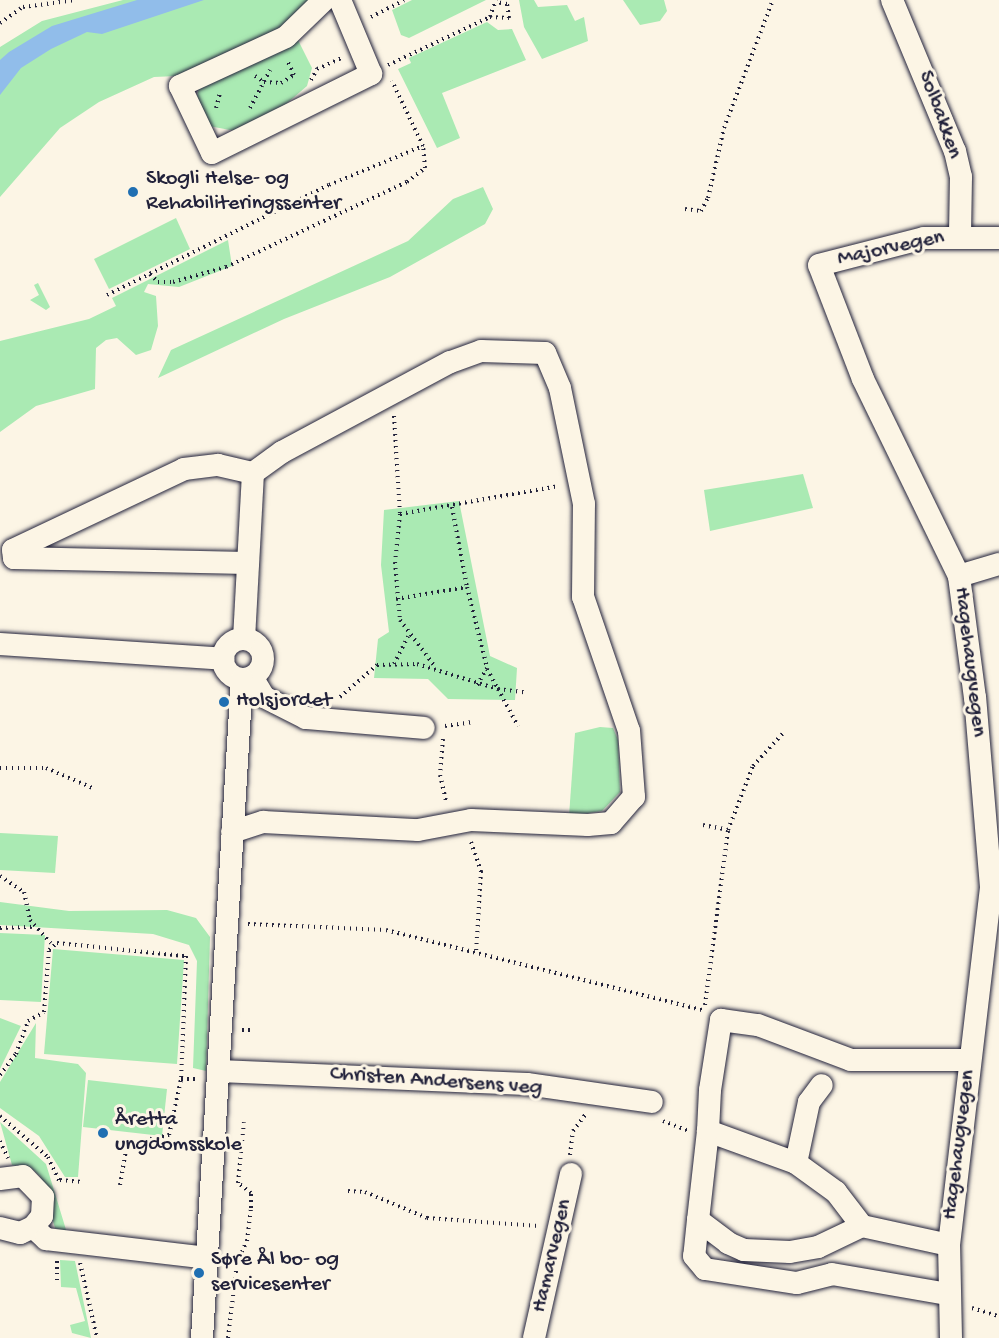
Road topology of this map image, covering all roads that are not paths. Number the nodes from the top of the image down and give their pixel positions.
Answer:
1 (324, 0) edge
2 (340, 0) edge
3 (892, 0) edge
4 (960, 235) junction
5 (999, 238) edge
6 (819, 265) joint
7 (253, 473) junction
8 (248, 563) junction
9 (999, 564) edge
10 (959, 576) junction
11 (244, 639) junction
12 (0, 644) edge
13 (223, 659) junction
14 (247, 678) junction
15 (433, 729) road end
16 (234, 799) junction
17 (263, 822) junction
18 (232, 832) junction
19 (991, 975) edge
20 (970, 1060) junction
21 (219, 1071) junction
22 (822, 1085) dead end
23 (652, 1102) road end
24 (708, 1131) junction
25 (795, 1163) junction
26 (571, 1174) road end
27 (0, 1179) edge
28 (698, 1221) junction
29 (862, 1226) junction
30 (33, 1227) junction
31 (0, 1228) edge
32 (949, 1245) junction
33 (207, 1258) junction
34 (948, 1294) junction
35 (201, 1338) edge
36 (534, 1338) edge
37 (951, 1338) edge

1 - 2 street
3 - 4 street, Solbakken
4 - 5 street, Majorvegen
4 - 6 street, Majorvegen
6 - 10 street, Hagehaugvegen
7 - 8 street
7 - 8 street
7 - 17 street
8 - 11 street
9 - 10 street
10 - 19 street, Hagehaugvegen
11 - 13 street
11 - 14 street
12 - 13 street
13 - 14 street
14 - 15 street
14 - 16 street
16 - 17 street
16 - 18 street
17 - 18 street
18 - 21 street
19 - 20 street, Hagehaugvegen
20 - 24 street
20 - 32 street, Hagehaugvegen
21 - 23 street, Christen Andersens veg
21 - 33 street
22 - 25 street
24 - 25 street
24 - 28 street
25 - 29 street
26 - 36 street, Hamarvegen
27 - 30 street
28 - 29 street
28 - 34 street
29 - 32 street
30 - 31 street
30 - 33 street
32 - 34 street, Hagehaugvegen
33 - 35 street
34 - 37 street, Hagehaugvegen

